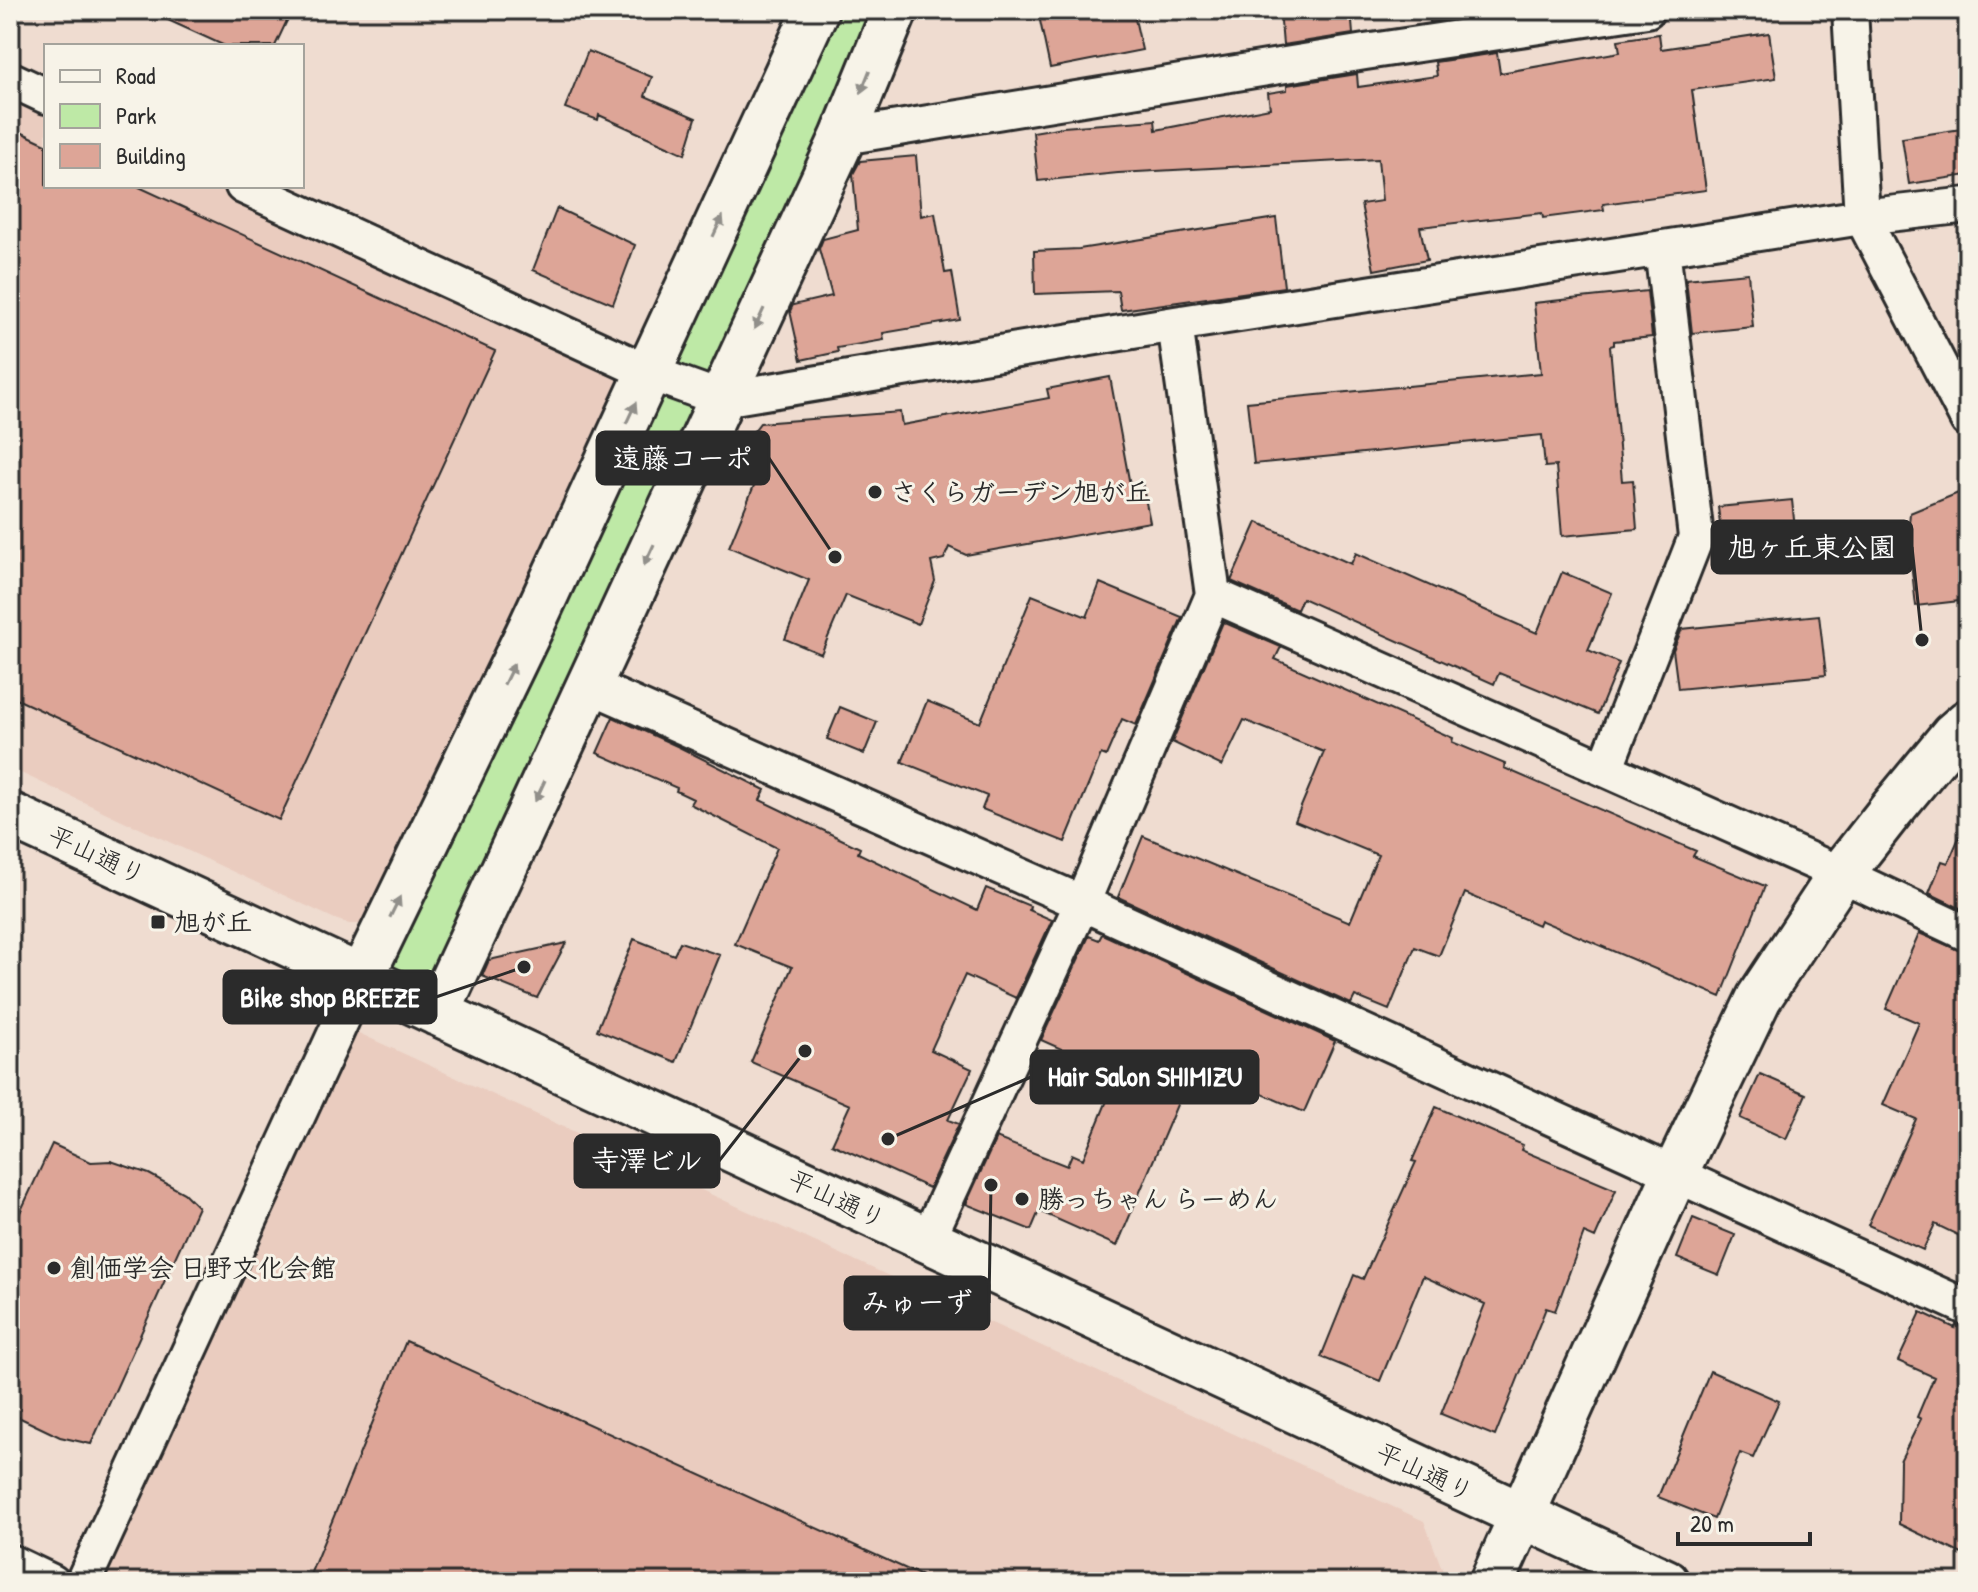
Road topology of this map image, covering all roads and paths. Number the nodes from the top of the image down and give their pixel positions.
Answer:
1 (816, 10) edge
2 (895, 10) edge
3 (1647, 10) edge
4 (1850, 10) edge
5 (10, 79) edge
6 (44, 95) edge
7 (843, 137) junction
8 (247, 188) edge
9 (1968, 205) edge
10 (1862, 217) junction
11 (1662, 248) junction
12 (1175, 324) junction
13 (650, 373) junction
14 (722, 399) junction
15 (1968, 420) edge
16 (1213, 595) junction
17 (589, 685) junction
18 (1968, 722) edge
19 (1605, 769) junction
20 (10, 815) edge
21 (1841, 874) junction
22 (1082, 903) junction
23 (1968, 934) edge
24 (361, 978) junction
25 (437, 1013) junction
26 (1675, 1174) junction
27 (927, 1241) junction
28 (1968, 1308) edge
29 (1521, 1517) junction
30 (10, 1562) edge
31 (52, 1582) edge
32 (83, 1582) edge
33 (1492, 1582) edge
34 (1666, 1582) edge

13 -> 1 street
2 -> 7 street
3 - 7 street
4 - 10 street
5 - 6 street
7 -> 14 street
8 - 13 street
9 - 10 street
10 - 11 street
10 - 15 street
11 - 12 street
11 - 19 street
12 - 14 street
12 - 16 street
13 - 14 street
24 -> 13 street
14 -> 17 street
16 - 19 street
16 - 22 street
17 - 22 street
17 -> 25 street
18 - 21 street
19 - 21 street
20 - 24 street, 平山通り
21 - 23 street
21 - 26 street
22 - 26 street
22 - 27 street
24 - 25 street, 平山通り
24 - 32 street
25 - 27 street, 平山通り
26 - 28 street
26 - 29 street
27 - 29 street, 平山通り
29 - 33 street
29 - 34 street, 平山通り
30 - 31 street

